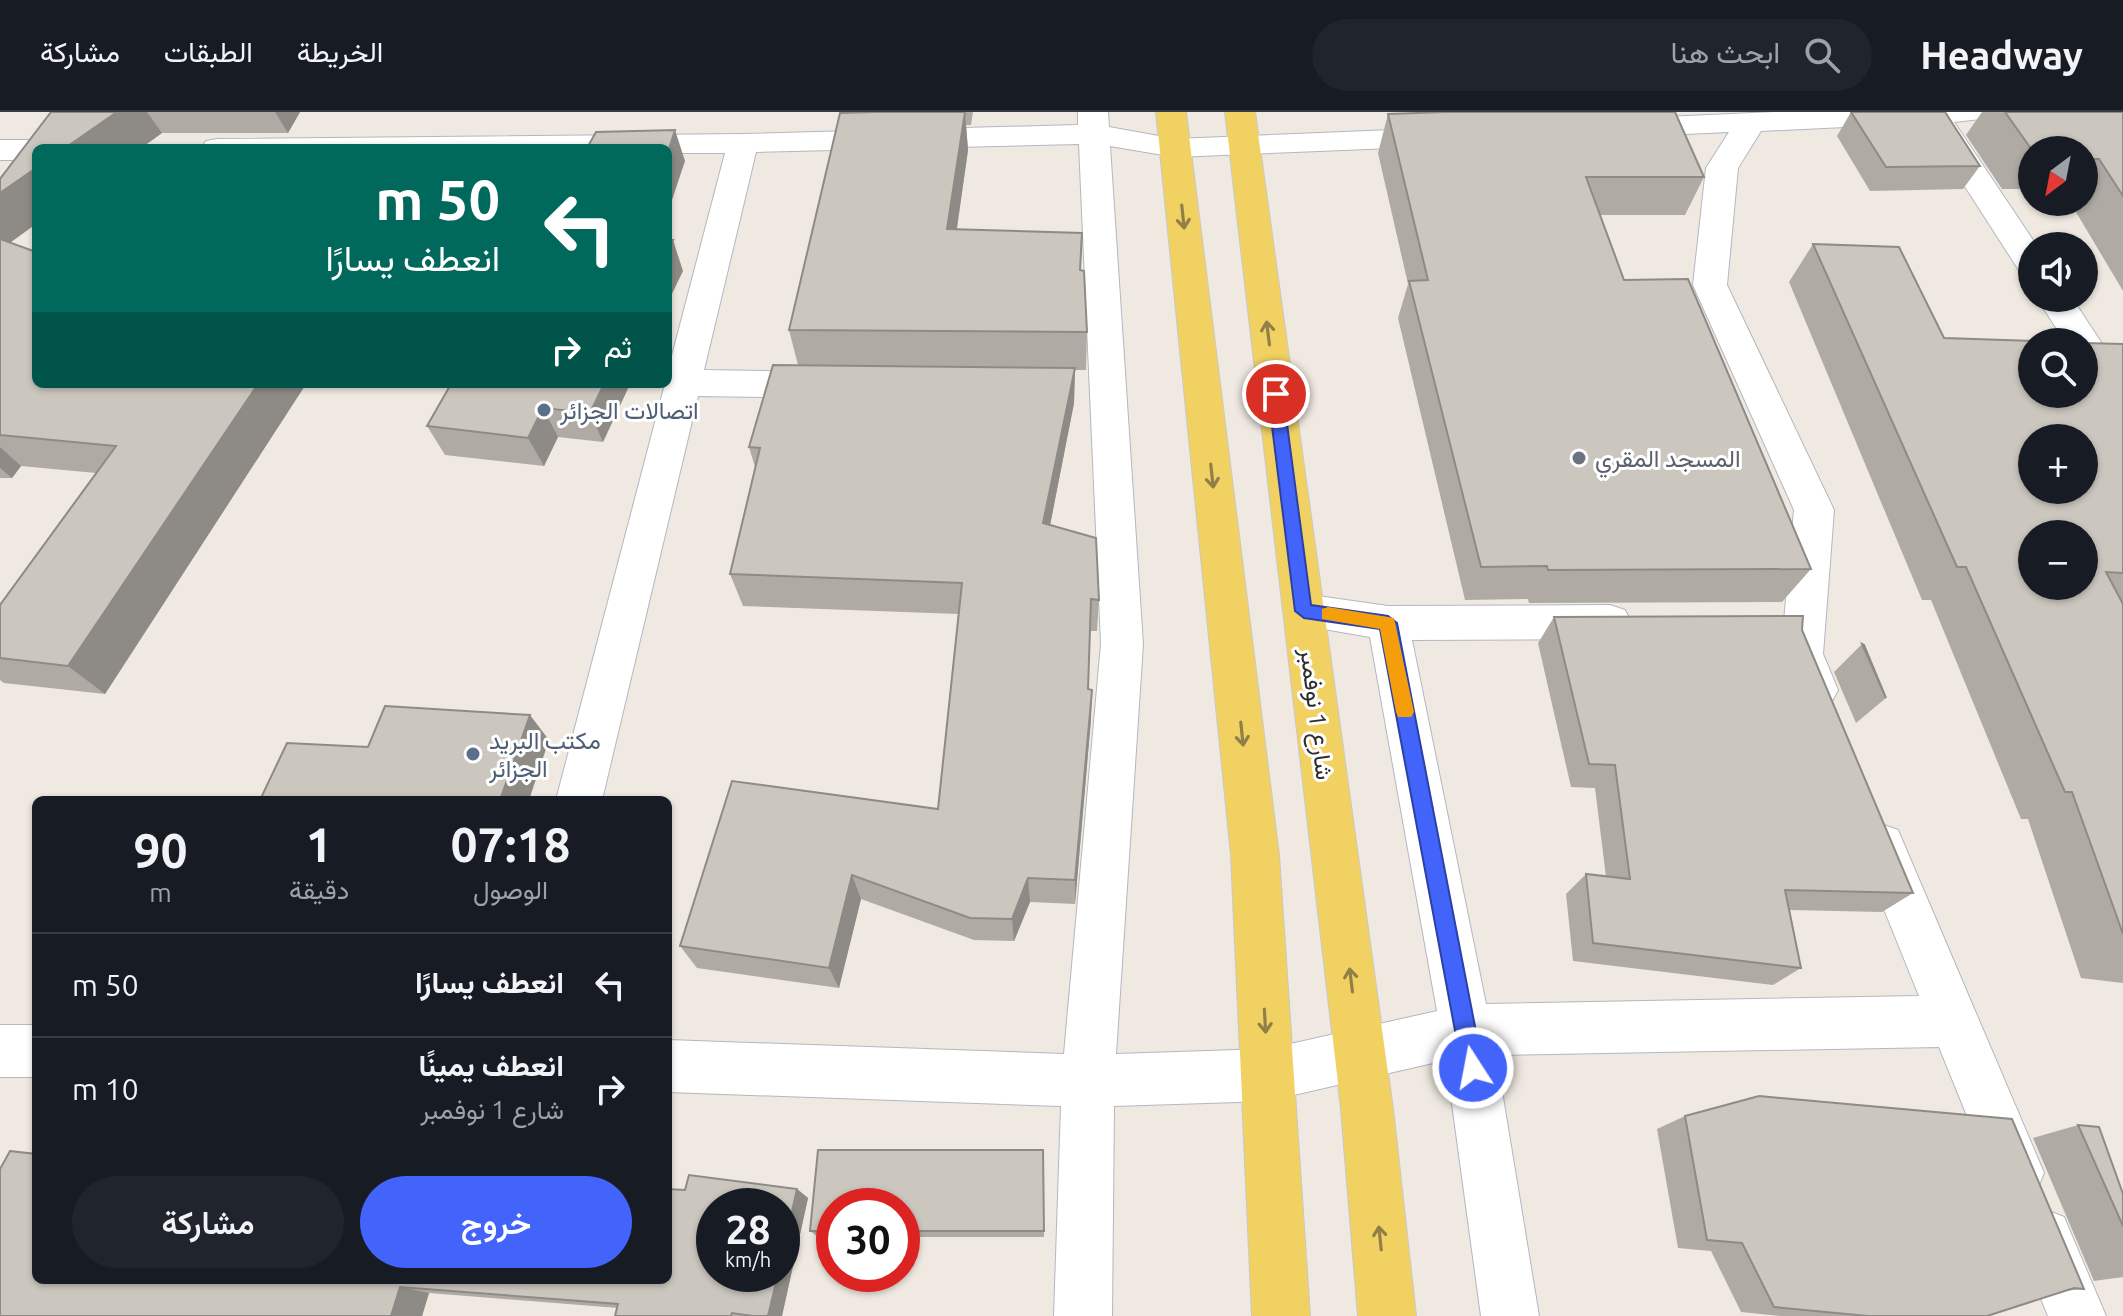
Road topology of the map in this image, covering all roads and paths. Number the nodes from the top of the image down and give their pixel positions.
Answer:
1 (607, 112) edge
2 (1979, 112) edge
3 (1933, 114) edge
4 (1751, 122) junction
5 (1093, 123) edge
6 (848, 126) edge
7 (1173, 130) edge
8 (1242, 130) edge
9 (1593, 130) edge
10 (1466, 136) edge
11 (743, 143) junction
12 (597, 144) joint
13 (0, 150) edge
14 (32, 150) edge
15 (2018, 243) edge
16 (683, 383) junction
17 (857, 385) edge
18 (1304, 611) junction
19 (1650, 622) edge
20 (1388, 623) junction
21 (1832, 728) edge
22 (580, 796) edge
23 (1862, 801) edge
24 (1954, 1021) junction
25 (1465, 1030) junction
26 (0, 1051) edge
27 (32, 1051) edge
28 (1360, 1056) junction
29 (672, 1066) edge
30 (1268, 1075) junction
31 (1088, 1081) junction
32 (1083, 1316) edge
33 (1281, 1316) edge
34 (1387, 1316) edge
35 (1510, 1316) edge
36 (2077, 1316) edge

1 - 12 street
2 - 3 street
3 - 4 street
3 - 15 street
4 - 9 street
4 - 21 street
5 - 6 street
5 - 7 street
5 - 31 street
6 - 11 street
7 - 8 street
7 -> 30 main road
8 - 10 street
18 -> 8 main road, شارع 1 نوفمبر
11 - 12 street
11 - 16 street
13 - 14 street
16 - 17 street
16 - 22 street
18 - 20 street
28 -> 18 main road, شارع 1 نوفمبر
19 - 20 street
20 - 25 street
23 - 24 street
24 - 25 street
24 - 36 street
25 - 28 street
25 - 35 street
26 - 27 street
28 - 30 street
34 -> 28 main road, شارع 1 نوفمبر
29 - 31 street
30 - 31 street
30 - 33 main road
31 - 32 street

